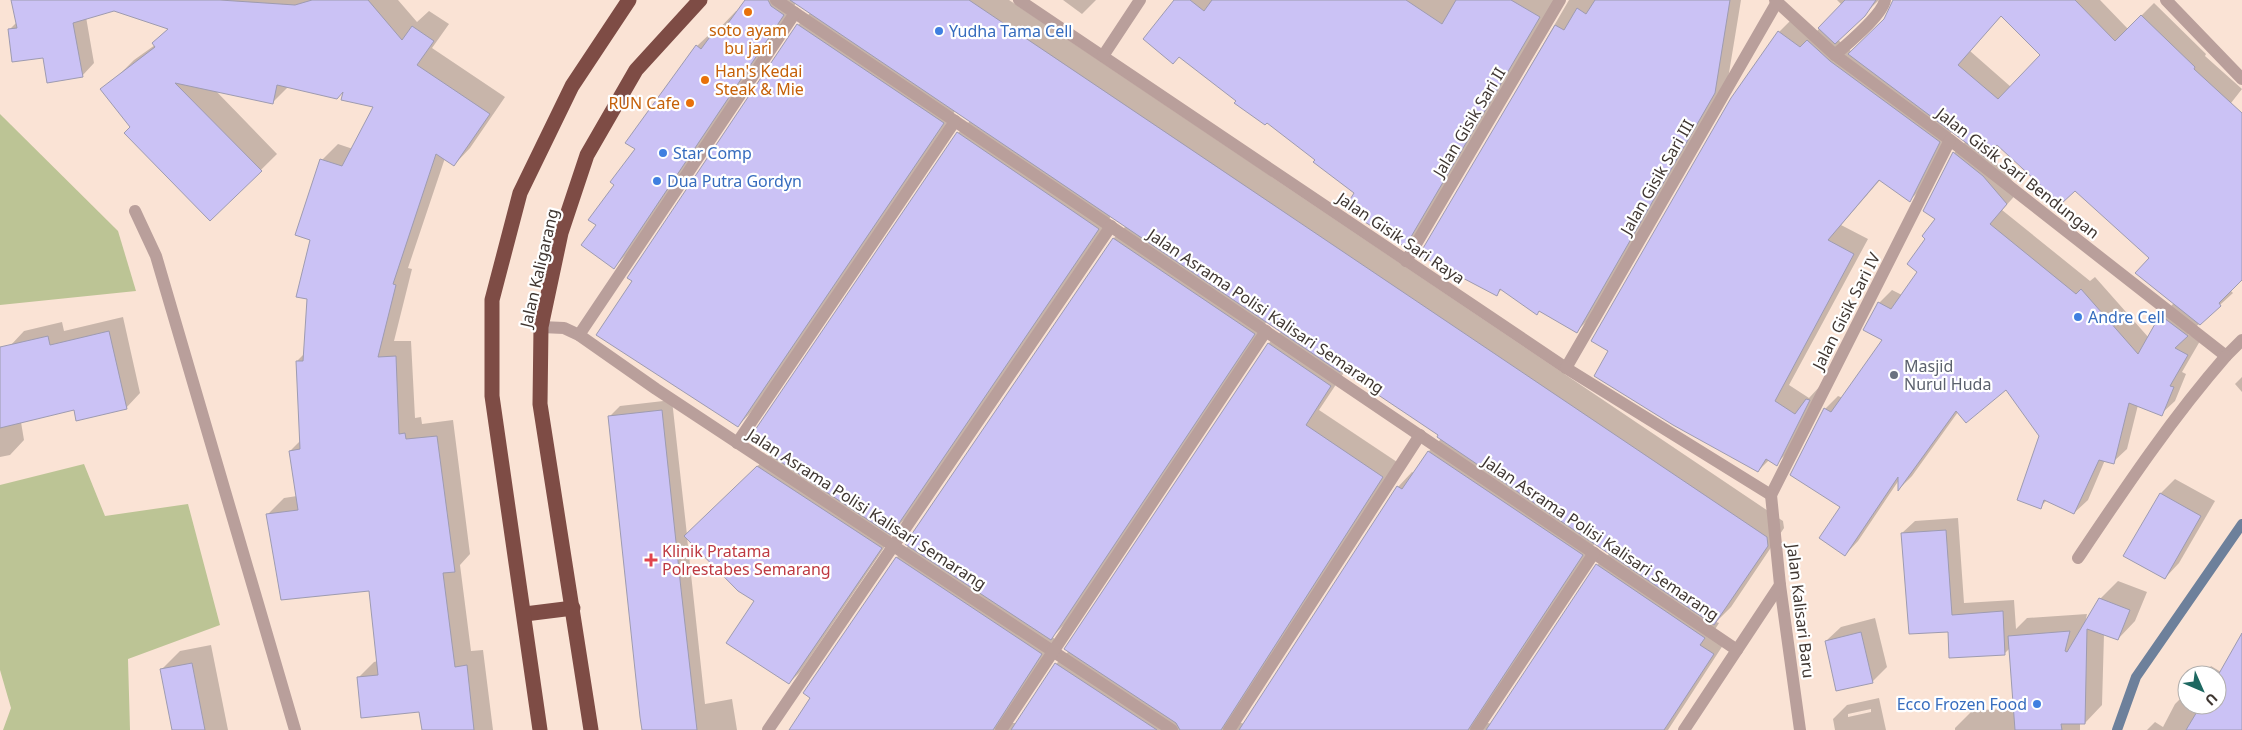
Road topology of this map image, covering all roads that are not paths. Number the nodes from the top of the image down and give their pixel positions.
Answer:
1 (629, 0) edge
2 (700, 0) edge
3 (776, 0) edge
4 (1019, 0) edge
5 (1140, 0) edge
6 (1885, 0) edge
7 (2166, 0) edge
8 (1776, 1) edge
9 (1554, 2) edge
10 (795, 13) junction
11 (1835, 55) junction
12 (1103, 56) junction
13 (2242, 79) edge
14 (955, 121) junction
15 (1950, 140) junction
16 (135, 211) dead end
17 (1111, 226) junction
18 (1406, 261) junction
19 (541, 327) junction
20 (1266, 331) junction
21 (579, 335) junction
22 (2242, 340) edge
23 (2226, 356) junction
24 (1566, 368) junction
25 (1420, 435) junction
26 (737, 443) junction
27 (1771, 495) junction
28 (894, 546) junction
29 (1594, 553) junction
30 (2078, 558) dead end
31 (1780, 586) junction
32 (572, 608) junction
33 (525, 614) junction
34 (1737, 650) junction
35 (1053, 652) junction
36 (295, 730) edge
37 (540, 730) edge
38 (591, 730) edge
39 (768, 730) edge
40 (1001, 730) edge
41 (1172, 730) edge
42 (1229, 730) edge
43 (1476, 730) edge
44 (1684, 730) edge
45 (1800, 730) edge

1 - 33 highway, Jalan Kaligarang
2 - 19 highway, Jalan Kaligarang
3 - 10 street, Jalan Asrama Polisi Kalisari Semarang
4 - 12 street, Jalan Gisik Sari Raya
5 - 12 street
6 - 11 street
7 - 13 street
8 - 11 street, Jalan Gisik Sari Bendungan
8 - 24 street, Jalan Gisik Sari III
9 - 18 street, Jalan Gisik Sari II
10 - 14 street, Jalan Asrama Polisi Kalisari Semarang
10 - 21 street
11 - 15 street, Jalan Gisik Sari Bendungan
12 - 18 street, Jalan Gisik Sari Raya
14 - 17 street, Jalan Asrama Polisi Kalisari Semarang
14 - 26 street
15 - 23 street, Jalan Gisik Sari Bendungan
15 - 27 street, Jalan Gisik Sari IV
16 - 36 street
17 - 20 street, Jalan Asrama Polisi Kalisari Semarang
17 - 28 street
18 - 24 street, Jalan Gisik Sari Raya
19 - 21 street, Jalan Asrama Polisi Kalisari Semarang
19 - 32 highway, Jalan Kaligarang
20 - 25 street, Jalan Asrama Polisi Kalisari Semarang
20 - 35 street
21 - 26 street, Jalan Asrama Polisi Kalisari Semarang
22 - 23 street
23 - 30 street
24 - 27 street, Jalan Gisik Sari Raya
25 - 29 street, Jalan Asrama Polisi Kalisari Semarang
25 - 42 street
26 - 28 street, Jalan Asrama Polisi Kalisari Semarang
27 - 31 street, Jalan Kalisari Baru
28 - 35 street, Jalan Asrama Polisi Kalisari Semarang
28 - 39 street
29 - 34 street, Jalan Asrama Polisi Kalisari Semarang
29 - 43 street
31 - 34 street
31 - 45 street, Jalan Kalisari Baru
32 - 33 highway
32 - 38 highway, Jalan Kaligarang
33 - 37 highway, Jalan Kaligarang
34 - 44 street
35 - 40 street
35 - 41 street, Jalan Asrama Polisi Kalisari Semarang

